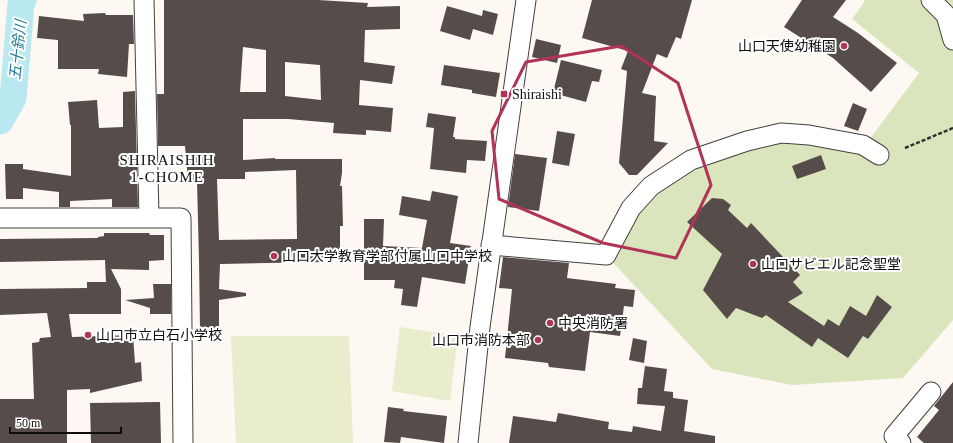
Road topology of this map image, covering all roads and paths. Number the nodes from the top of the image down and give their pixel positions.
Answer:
1 (144, 0) edge
2 (526, 0) edge
3 (931, 0) edge
4 (953, 40) edge
5 (953, 128) edge
6 (905, 148) dead end
7 (878, 155) dead end
8 (0, 218) edge
9 (149, 218) junction
10 (491, 245) junction
11 (931, 392) dead end
12 (183, 443) edge
13 (468, 443) edge
14 (901, 443) edge

1 - 9 street
2 - 10 street
3 - 4 street
5 - 6 path
7 - 10 street
8 - 9 street
9 - 12 street
10 - 13 street
11 - 14 street

